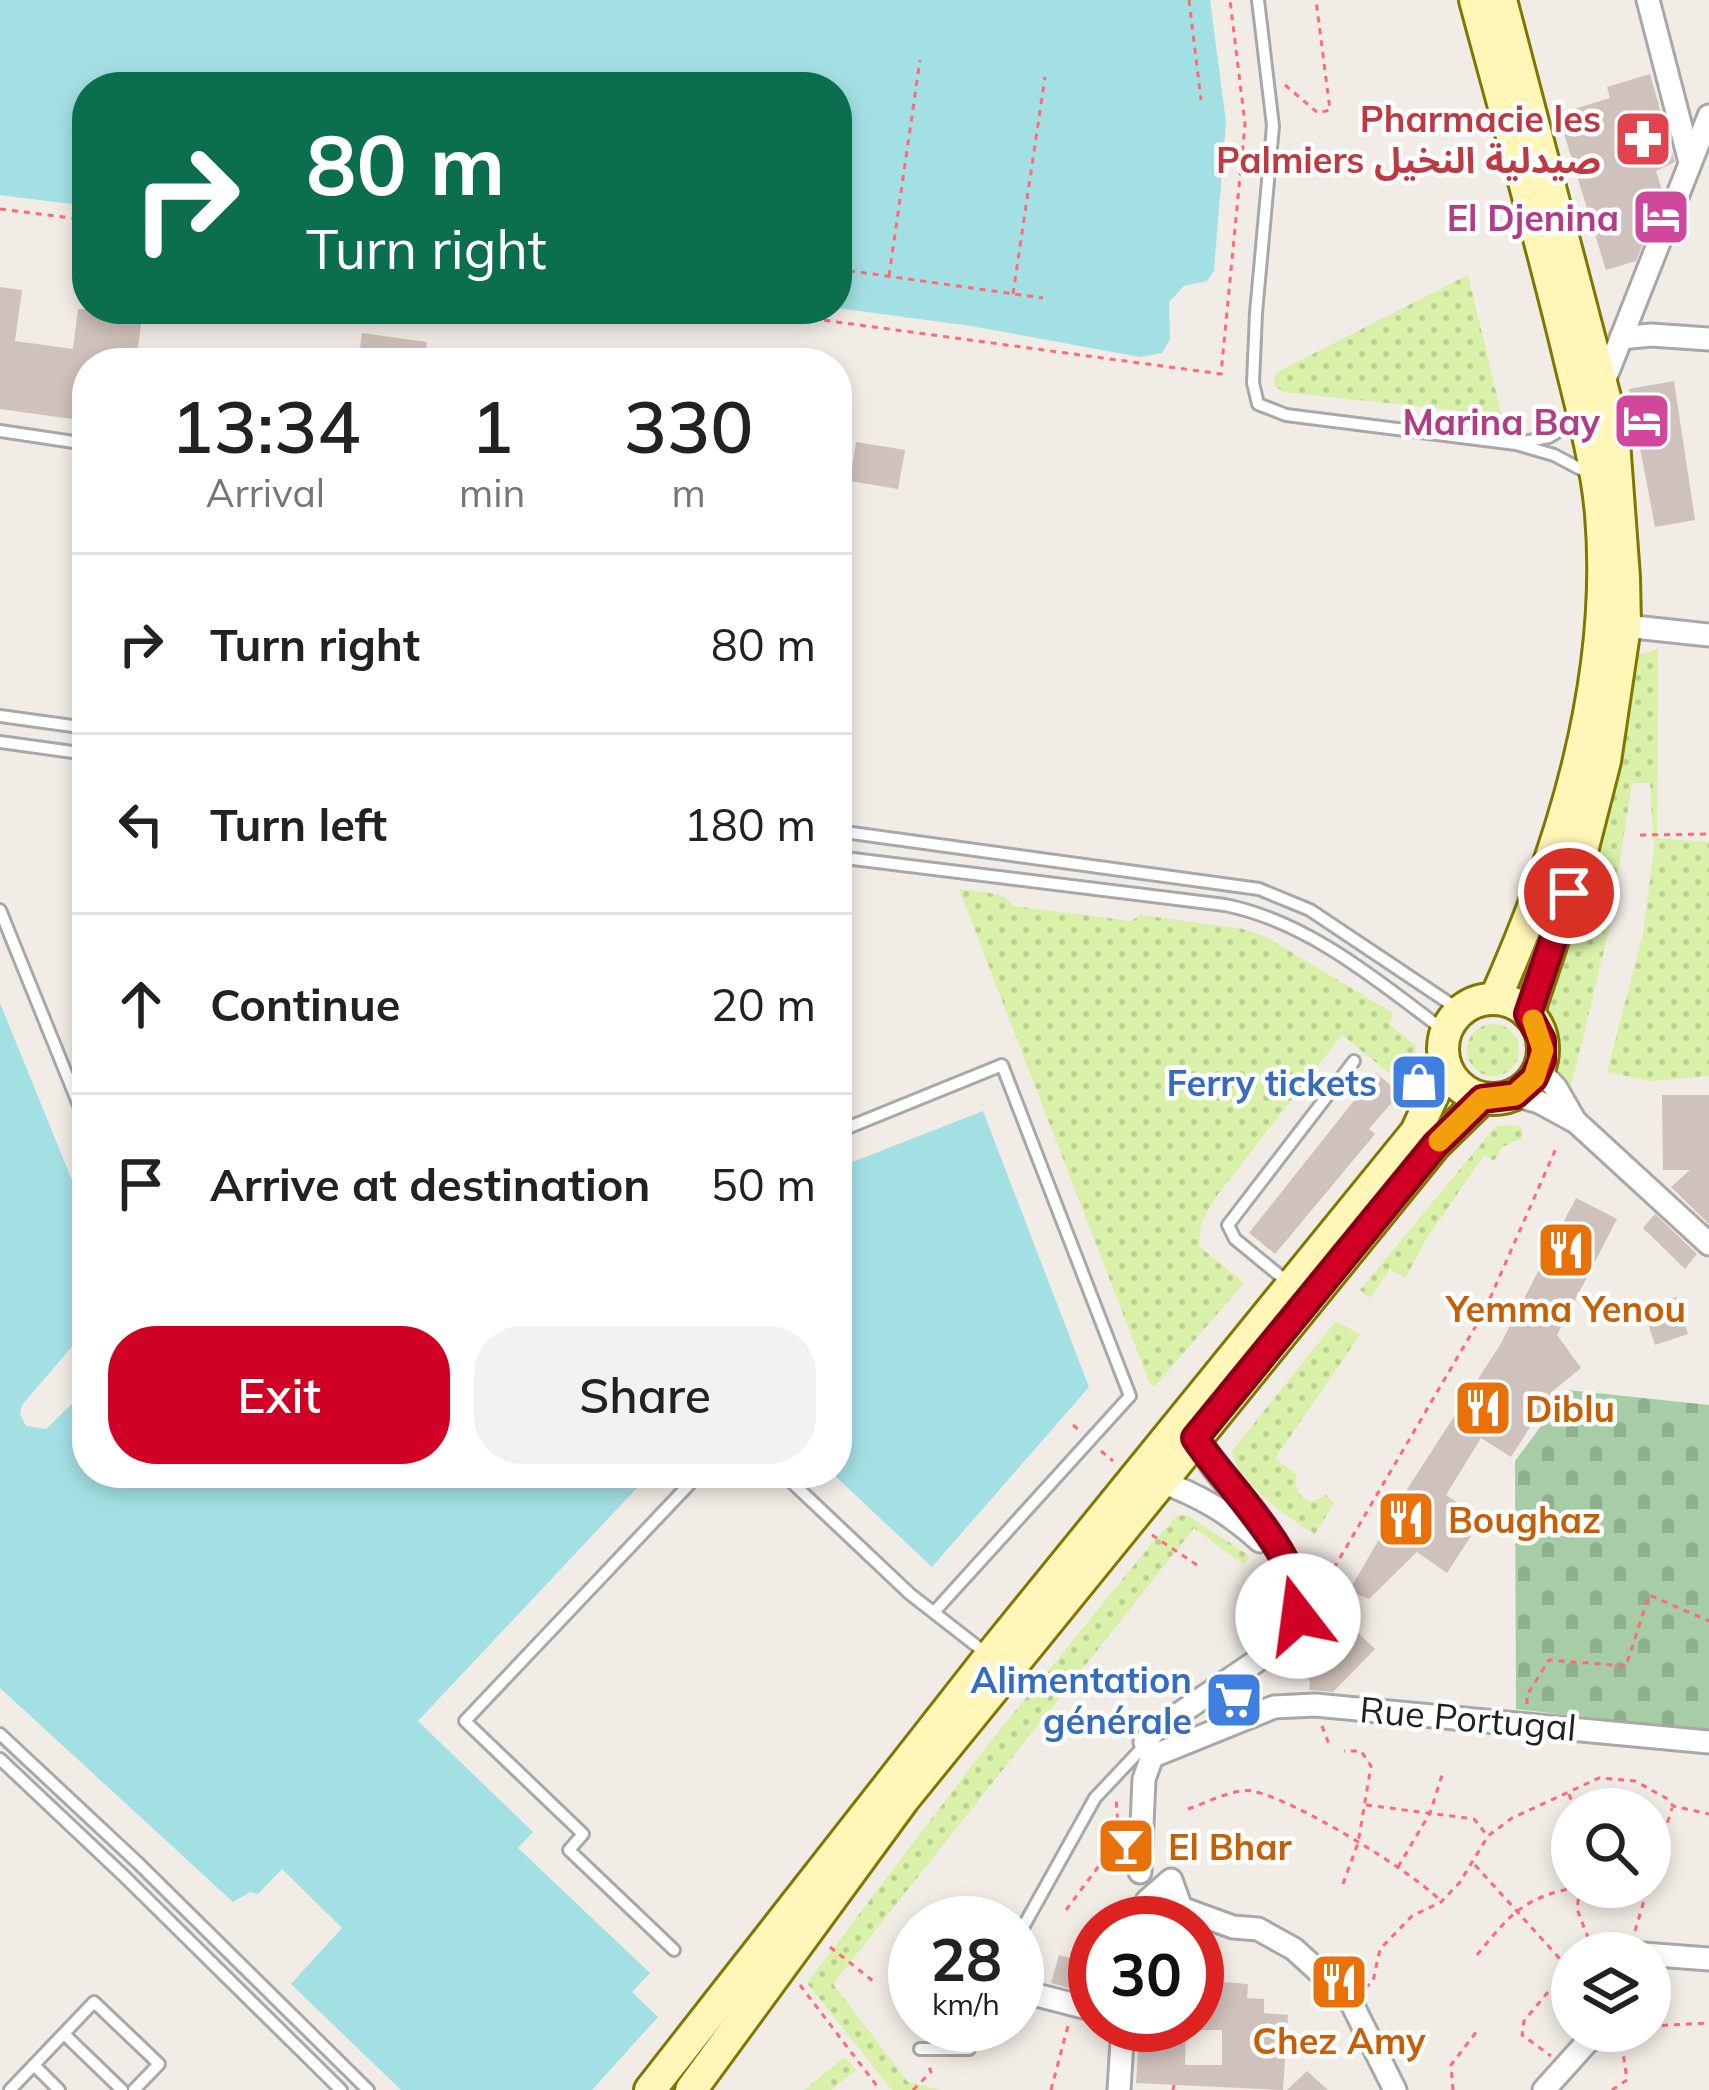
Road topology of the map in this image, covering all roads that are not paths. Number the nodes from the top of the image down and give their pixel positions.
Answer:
1 (1258, 0) edge
2 (1475, 0) edge
3 (1502, 0) edge
4 (1648, 0) edge
5 (1709, 116) edge
6 (1690, 164) junction
7 (1621, 338) junction
8 (1709, 339) edge
9 (1603, 384) junction
10 (1583, 416) junction
11 (0, 431) edge
12 (72, 442) edge
13 (1516, 444) junction
14 (1596, 478) junction
15 (1625, 626) junction
16 (1709, 635) edge
17 (0, 716) edge
18 (72, 726) edge
19 (0, 742) edge
20 (72, 752) edge
21 (852, 833) edge
22 (852, 859) edge
23 (0, 910) edge
24 (1495, 999) junction
25 (1528, 1014) junction
26 (1454, 1021) junction
27 (1354, 1061) dead end
28 (1446, 1066) junction
29 (1539, 1070) junction
30 (72, 1088) edge
31 (1515, 1095) junction
32 (1482, 1099) junction
33 (1575, 1121) junction
34 (852, 1126) edge
35 (1709, 1244) edge
36 (1293, 1286) junction
37 (1195, 1438) junction
38 (1160, 1481) junction
39 (686, 1488) edge
40 (798, 1488) edge
41 (1279, 1565) junction
42 (934, 1611) junction
43 (990, 1656) junction
44 (0, 1734) edge
45 (1709, 1742) edge
46 (1149, 1750) junction
47 (0, 1760) edge
48 (1140, 1872) dead end
49 (1040, 1896) edge
50 (1153, 1896) edge
51 (1177, 1896) edge
52 (1224, 1924) edge
53 (674, 1950) dead end
54 (1671, 1956) edge
55 (1709, 1959) edge
56 (64, 2034) junction
57 (1121, 2052) edge
58 (1578, 2052) edge
59 (34, 2065) junction
60 (14, 2089) edge
61 (59, 2090) edge
62 (122, 2090) edge
63 (134, 2090) edge
64 (340, 2090) edge
65 (368, 2090) edge
66 (650, 2090) edge
67 (691, 2090) edge
68 (1119, 2090) edge
69 (1395, 2090) edge
70 (1544, 2090) edge

1 - 13 lane
2 - 10 main road
3 - 9 main road
4 - 6 street
5 - 6 street
6 - 7 street
7 - 8 street
7 - 9 street
9 - 15 main road
10 - 13 lane
10 - 14 main road
11 - 12 lane
13 - 14 lane
14 - 24 main road
15 - 16 street
15 - 25 main road
17 - 18 lane
19 - 20 lane
21 - 26 lane
22 - 26 lane
23 - 30 lane
24 - 25 main road
24 - 26 main road
25 - 29 main road
26 - 28 main road
27 - 36 lane
28 - 32 main road
28 - 36 main road
29 - 31 main road
29 - 33 street
31 - 32 main road
31 - 33 street
32 - 37 main road
33 - 35 street
34 - 42 lane
36 - 43 main road
37 - 38 main road
37 - 41 street
38 - 41 street
38 - 67 main road
39 - 53 lane
40 - 42 lane
41 - 46 street
42 - 43 lane
43 - 66 main road
44 - 65 lane
45 - 46 street, Rue Portugal
46 - 48 street
46 - 49 lane
47 - 64 lane
50 - 51 street
52 - 69 street
54 - 55 street
56 - 59 lane
56 - 62 lane
56 - 63 lane
57 - 68 street
58 - 70 street
59 - 60 lane
59 - 61 lane

